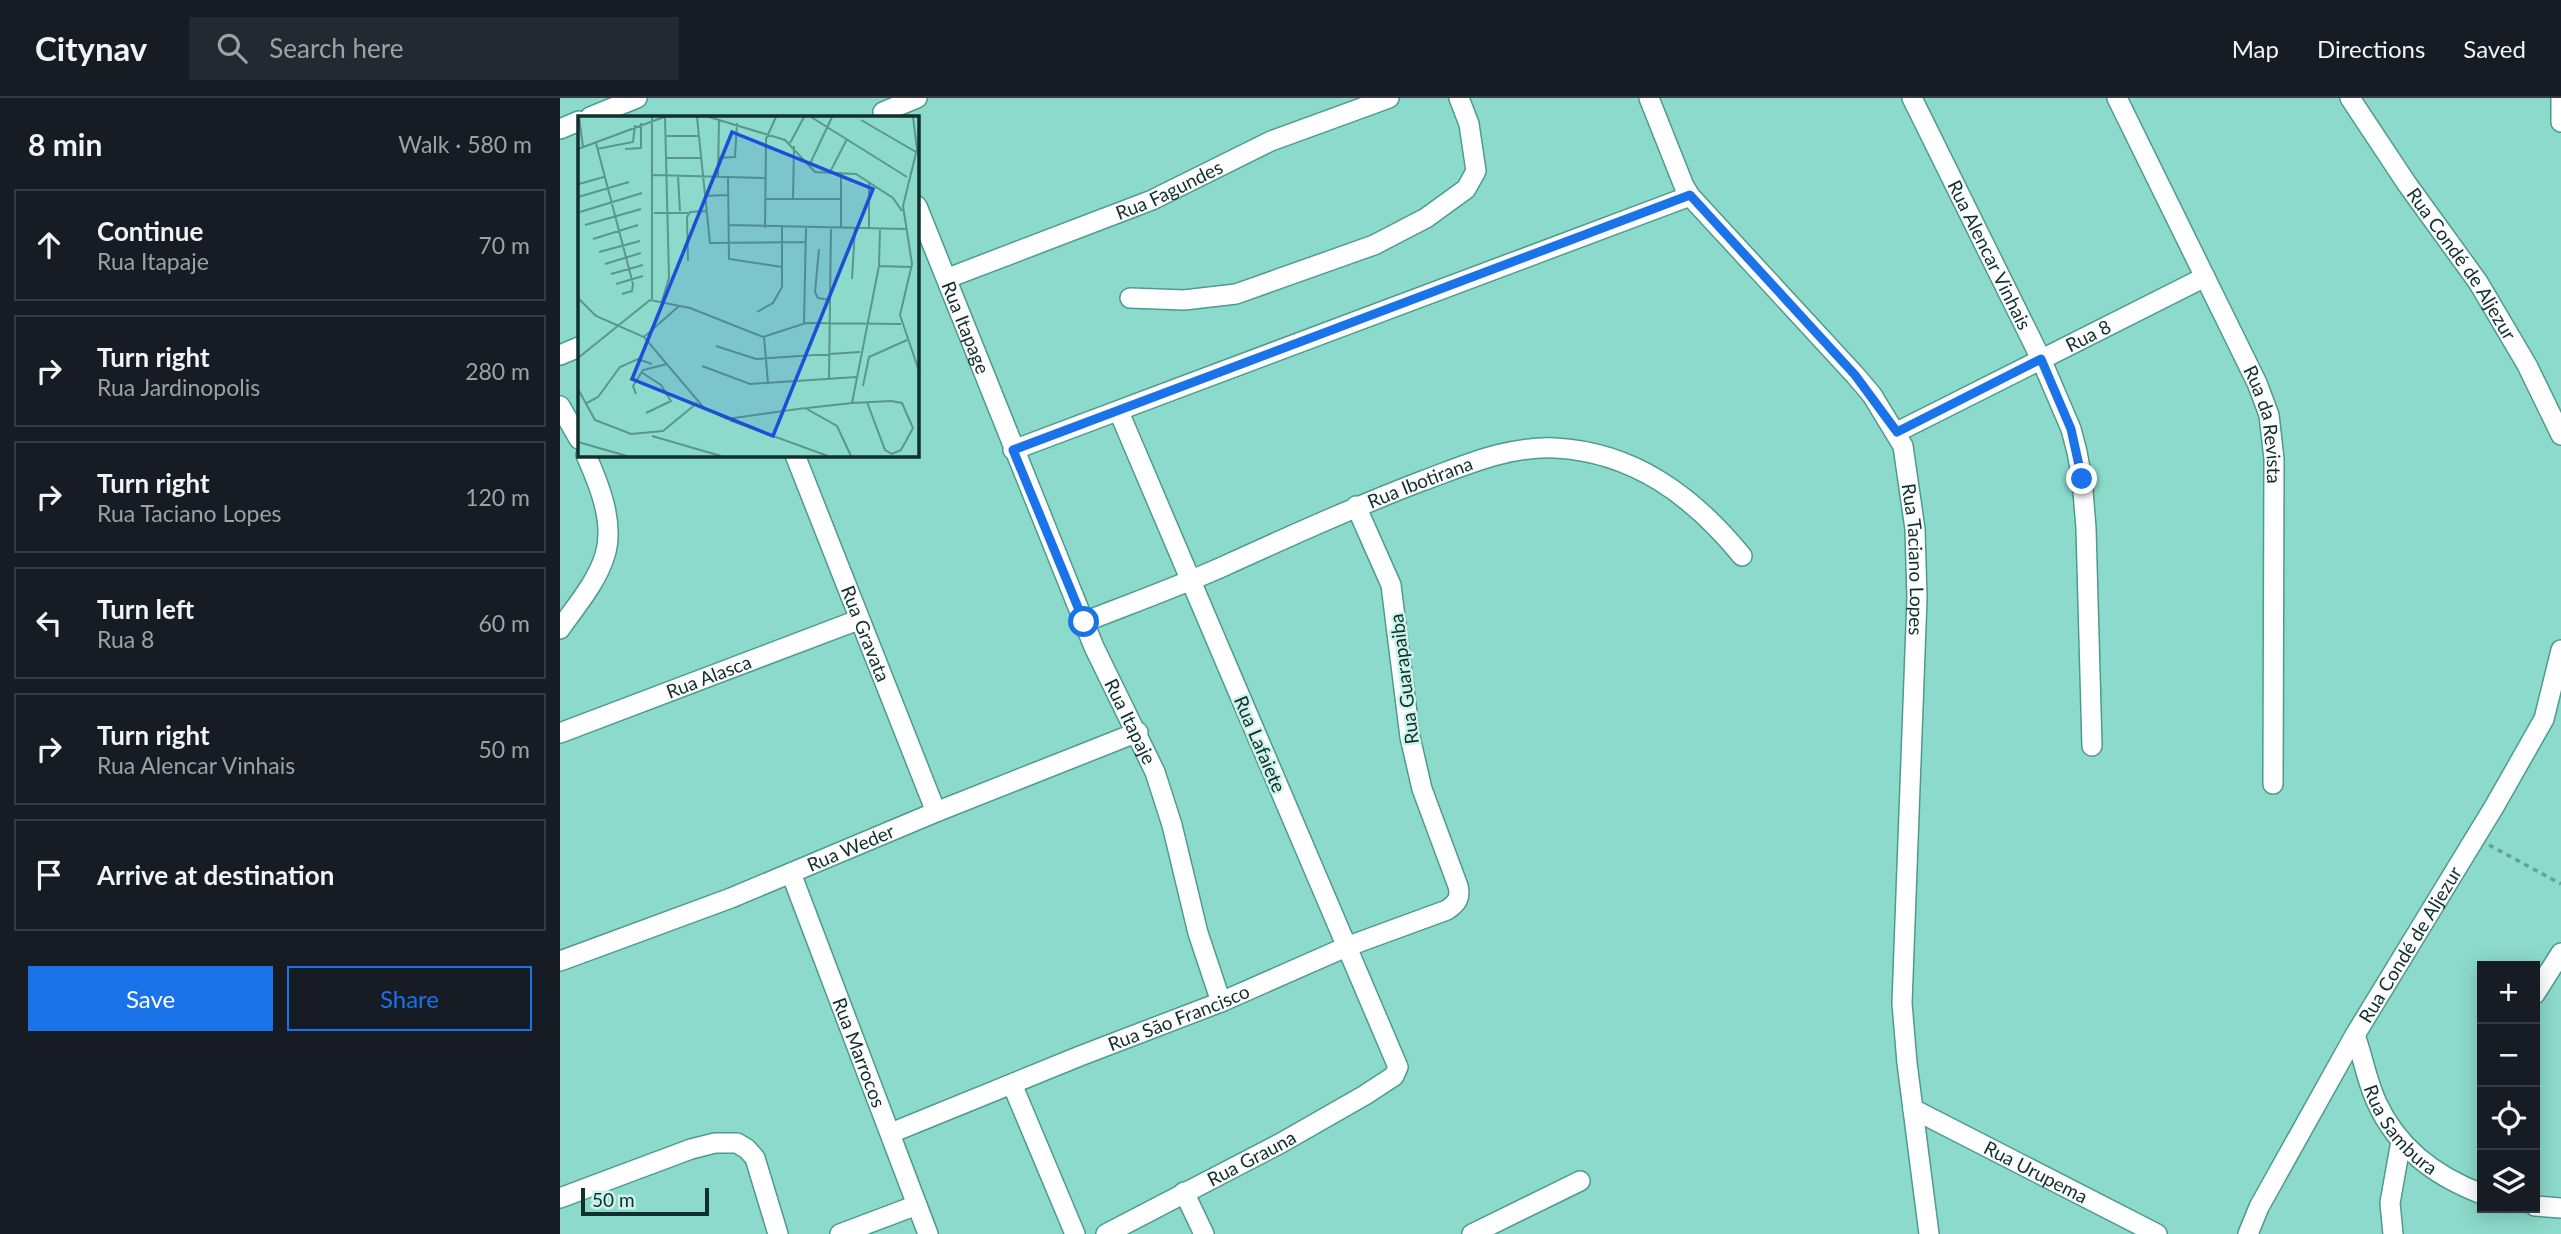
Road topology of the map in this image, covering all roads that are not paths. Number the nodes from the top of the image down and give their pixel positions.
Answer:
1 (638, 98) edge
2 (917, 98) edge
3 (1389, 98) edge
4 (1459, 98) edge
5 (1649, 98) edge
6 (1912, 98) edge
7 (2117, 98) edge
8 (2350, 98) edge
9 (2561, 98) edge
10 (882, 109) edge
11 (593, 116) edge
12 (578, 121) edge
13 (2561, 122) edge
14 (560, 129) edge
15 (1690, 195) junction
16 (919, 213) edge
17 (2205, 277) junction
18 (947, 278) junction
19 (1130, 298) dead end
20 (578, 347) edge
21 (560, 355) edge
22 (2041, 359) junction
23 (560, 406) edge
24 (1119, 412) junction
25 (1897, 432) junction
26 (2561, 435) edge
27 (578, 438) edge
28 (560, 439) edge
29 (578, 440) edge
30 (1013, 450) junction
31 (587, 457) edge
32 (796, 457) edge
33 (1356, 506) junction
34 (1742, 556) dead end
35 (1192, 580) junction
36 (569, 602) edge
37 (858, 620) junction
38 (1084, 622) junction
39 (560, 629) edge
40 (2561, 650) edge
41 (2552, 721) edge
42 (1138, 732) junction
43 (560, 733) edge
44 (2092, 746) dead end
45 (2273, 784) dead end
46 (936, 812) junction
47 (791, 873) junction
48 (1460, 894) joint
49 (1346, 947) junction
50 (2561, 953) edge
51 (560, 961) edge
52 (2540, 986) edge
53 (1221, 1002) junction
54 (2355, 1035) junction
55 (1394, 1076) joint
56 (1012, 1084) junction
57 (1913, 1109) junction
58 (891, 1133) junction
59 (2401, 1141) junction
60 (1580, 1181) dead end
61 (1184, 1192) junction
62 (2477, 1192) edge
63 (560, 1198) edge
64 (917, 1205) junction
65 (2540, 1206) edge
66 (2561, 1208) edge
67 (778, 1234) edge
68 (840, 1234) edge
69 (928, 1234) edge
70 (1075, 1234) edge
71 (1106, 1234) edge
72 (1204, 1234) edge
73 (1472, 1234) edge
74 (1929, 1234) edge
75 (2157, 1234) edge
76 (2248, 1234) edge
77 (2393, 1234) edge

1 - 11 street
2 - 10 street
3 - 18 street, Rua Fagundes
4 - 19 street
5 - 15 street, Rua Taciano Lopes
6 - 22 street, Rua Alencar Vinhais
7 - 17 street, Rua da Revista
8 - 26 street, Rua Condé de Aljezur
9 - 13 street
12 - 14 street
15 - 24 street
15 - 25 street, Rua Taciano Lopes
16 - 18 street, Rua Itapage
17 - 22 street, Rua 8
17 - 45 street, Rua da Revista
18 - 30 street, Rua Itapage
20 - 21 street
22 - 25 street, Rua 8
22 - 44 street, Rua Alencar Vinhais
23 - 27 street
24 - 30 street
24 - 35 street, Rua Lafaiete
25 - 57 street, Rua Taciano Lopes
28 - 29 street
30 - 38 street, Rua Itapaje
31 - 36 street
32 - 37 street, Rua Gravata
33 - 34 street, Rua Ibotirana
33 - 35 street, Rua Ibotirana
33 - 48 street, Rua Guarapaiba
35 - 38 street, Rua Ibotirana
35 - 49 street, Rua Lafaiete
36 - 39 street
37 - 43 street, Rua Alasca
37 - 46 street, Rua Gravata
38 - 42 street, Rua Itapaje
40 - 41 street, Rua Condé de Aljezur
41 - 54 street, Rua Condé de Aljezur
42 - 46 street, Rua Weder
42 - 53 street, Rua Itapaje
46 - 47 street, Rua Weder
47 - 51 street, Rua Weder
47 - 58 street, Rua Marrocos
48 - 49 street, Rua São Francisco
49 - 53 street, Rua São Francisco
49 - 55 street, Rua Lafaiete
50 - 52 street
53 - 56 street, Rua São Francisco
54 - 59 street, Rua Sambura
54 - 76 street, Rua Condé de Aljezur
55 - 61 street, Rua Grauna
56 - 58 street, Rua São Francisco
56 - 70 street
57 - 74 street, Rua Taciano Lopes
57 - 75 street, Rua Urupema
58 - 64 street, Rua Marrocos
59 - 62 street, Rua Sambura
59 - 77 street
60 - 73 street
61 - 71 street, Rua Grauna
61 - 72 street
63 - 67 street
64 - 68 street
64 - 69 street, Rua Marrocos
65 - 66 street

